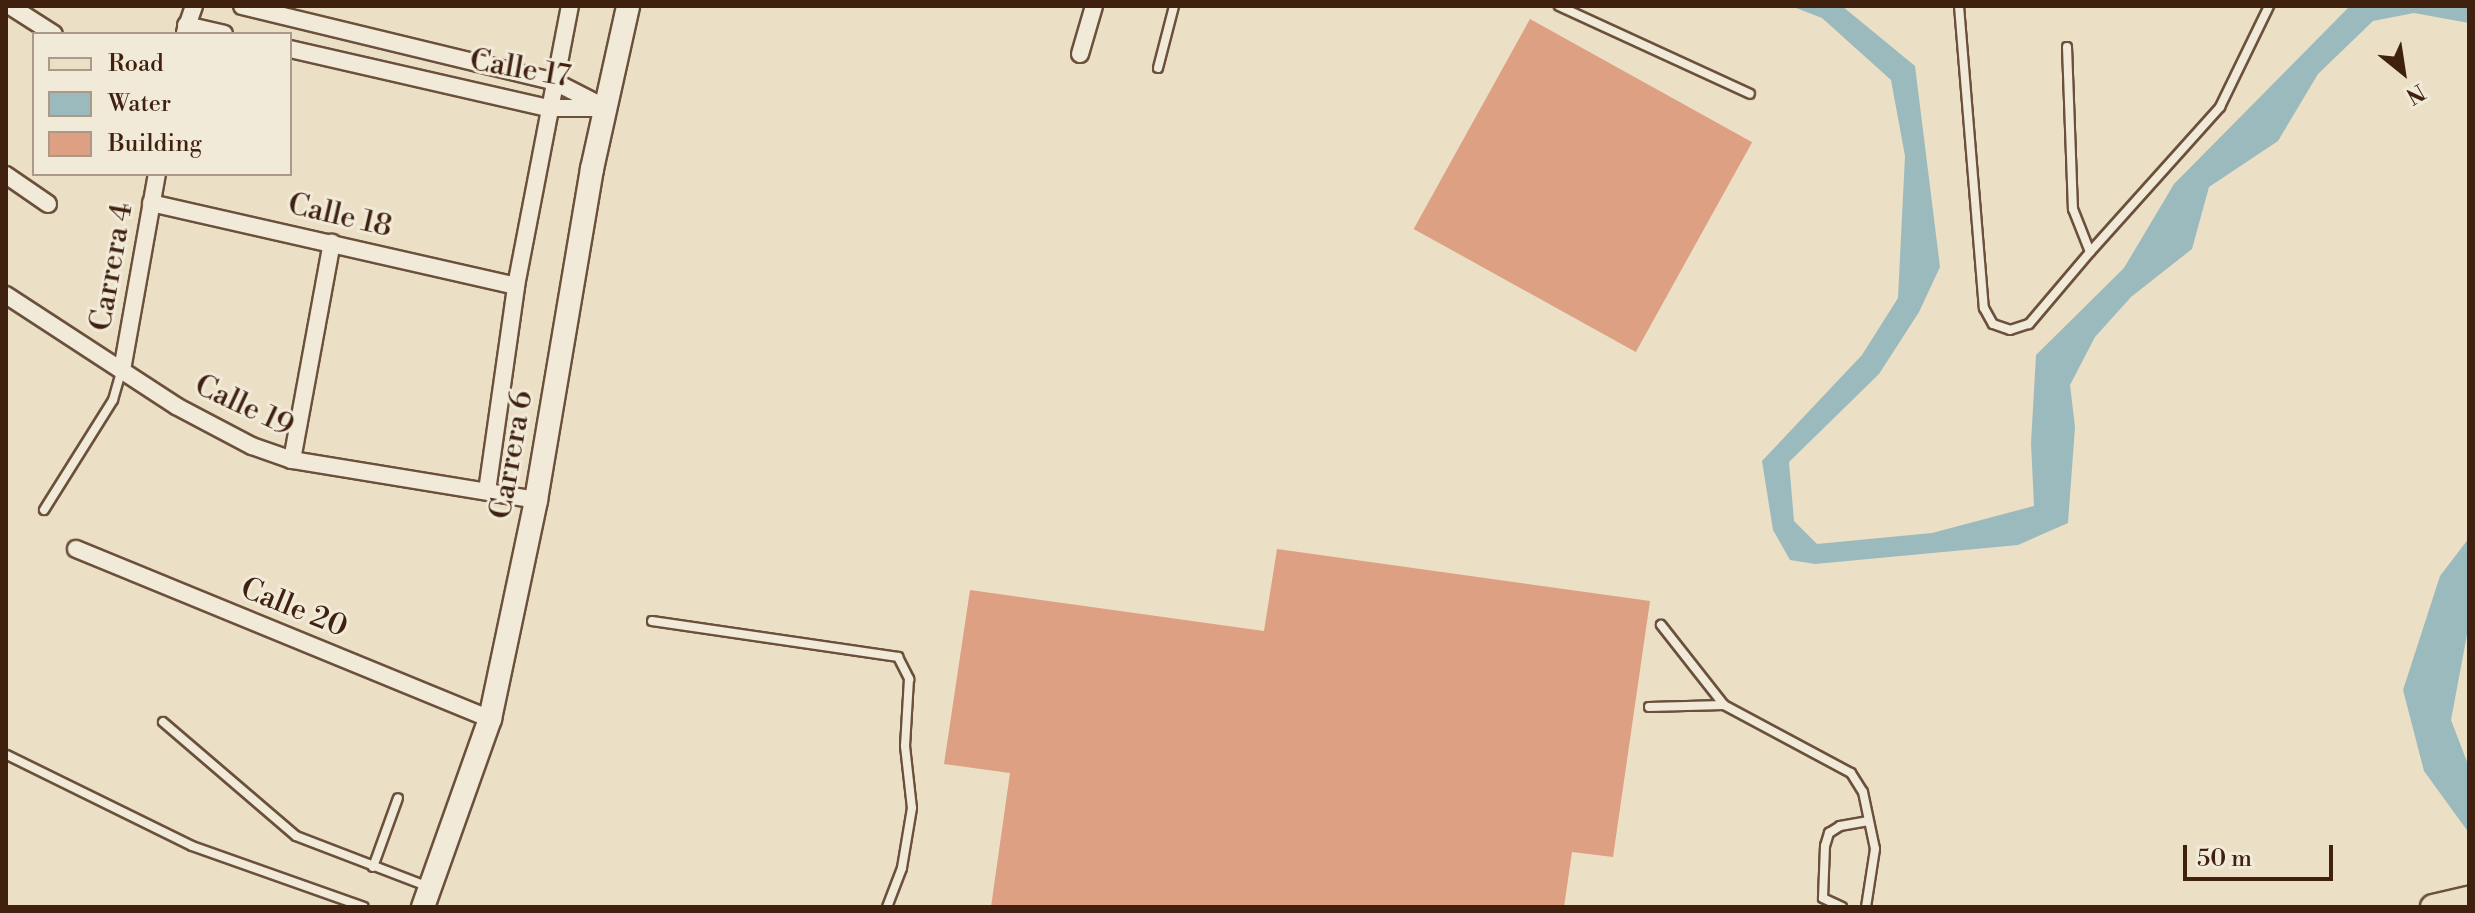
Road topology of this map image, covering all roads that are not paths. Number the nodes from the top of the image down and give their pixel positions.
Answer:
1 (10, 6) edge
2 (242, 6) edge
3 (570, 6) edge
4 (628, 6) edge
5 (1094, 6) edge
6 (1174, 6) edge
7 (1559, 6) edge
8 (1959, 6) edge
9 (2269, 6) edge
10 (187, 17) edge
11 (51, 32) edge
12 (220, 32) edge
13 (2067, 47) dead end
14 (292, 49) edge
15 (1080, 54) dead end
16 (1158, 68) dead end
17 (555, 82) junction
18 (1750, 94) dead end
19 (548, 108) junction
20 (606, 108) junction
21 (6, 175) edge
22 (157, 176) edge
23 (151, 203) junction
24 (48, 204) dead end
25 (332, 243) junction
26 (2090, 252) junction
27 (516, 286) junction
28 (6, 295) edge
29 (122, 370) junction
30 (292, 460) junction
31 (487, 491) junction
32 (536, 500) junction
33 (44, 510) dead end
34 (76, 549) dead end
35 (652, 621) dead end
36 (1661, 625) dead end
37 (1724, 705) junction
38 (1649, 707) dead end
39 (490, 719) junction
40 (163, 722) dead end
41 (7, 755) edge
42 (398, 798) dead end
43 (1869, 821) junction
44 (373, 867) junction
45 (426, 897) edge
46 (2469, 899) edge
47 (364, 907) edge
48 (887, 907) edge
49 (1842, 907) edge
50 (1866, 907) edge
51 (2433, 907) edge

1 - 11 street
2 - 17 street, Calle 17
3 - 17 street, Carrera 6
4 - 20 street, Carrera 6
5 - 15 street
6 - 16 lane
7 - 18 lane
8 - 26 lane
9 - 26 lane
10 - 12 street
13 - 26 lane
14 - 19 street, Calle 17
17 - 19 street, Carrera 6
17 - 20 street, Calle 17
19 - 20 street, Calle 17
19 - 27 street, Carrera 6
20 - 32 street, Carrera 6
21 - 24 street
22 - 23 street, Carrera 4
23 - 25 street, Calle 18
23 - 29 street, Carrera 4
25 - 27 street, Calle 18
25 - 30 street
27 - 31 street, Carrera 6
28 - 29 street, Calle 19
29 - 30 street, Calle 19
29 - 33 lane
30 - 31 street, Calle 19
31 - 32 street, Calle 19
32 - 39 street, Carrera 6
34 - 39 street, Calle 20
35 - 48 lane
36 - 37 lane
37 - 38 lane
37 - 43 lane
39 - 45 street, Carrera 6
40 - 44 lane
41 - 47 lane
42 - 44 lane
43 - 49 lane
43 - 50 lane
44 - 45 lane
46 - 51 main road

